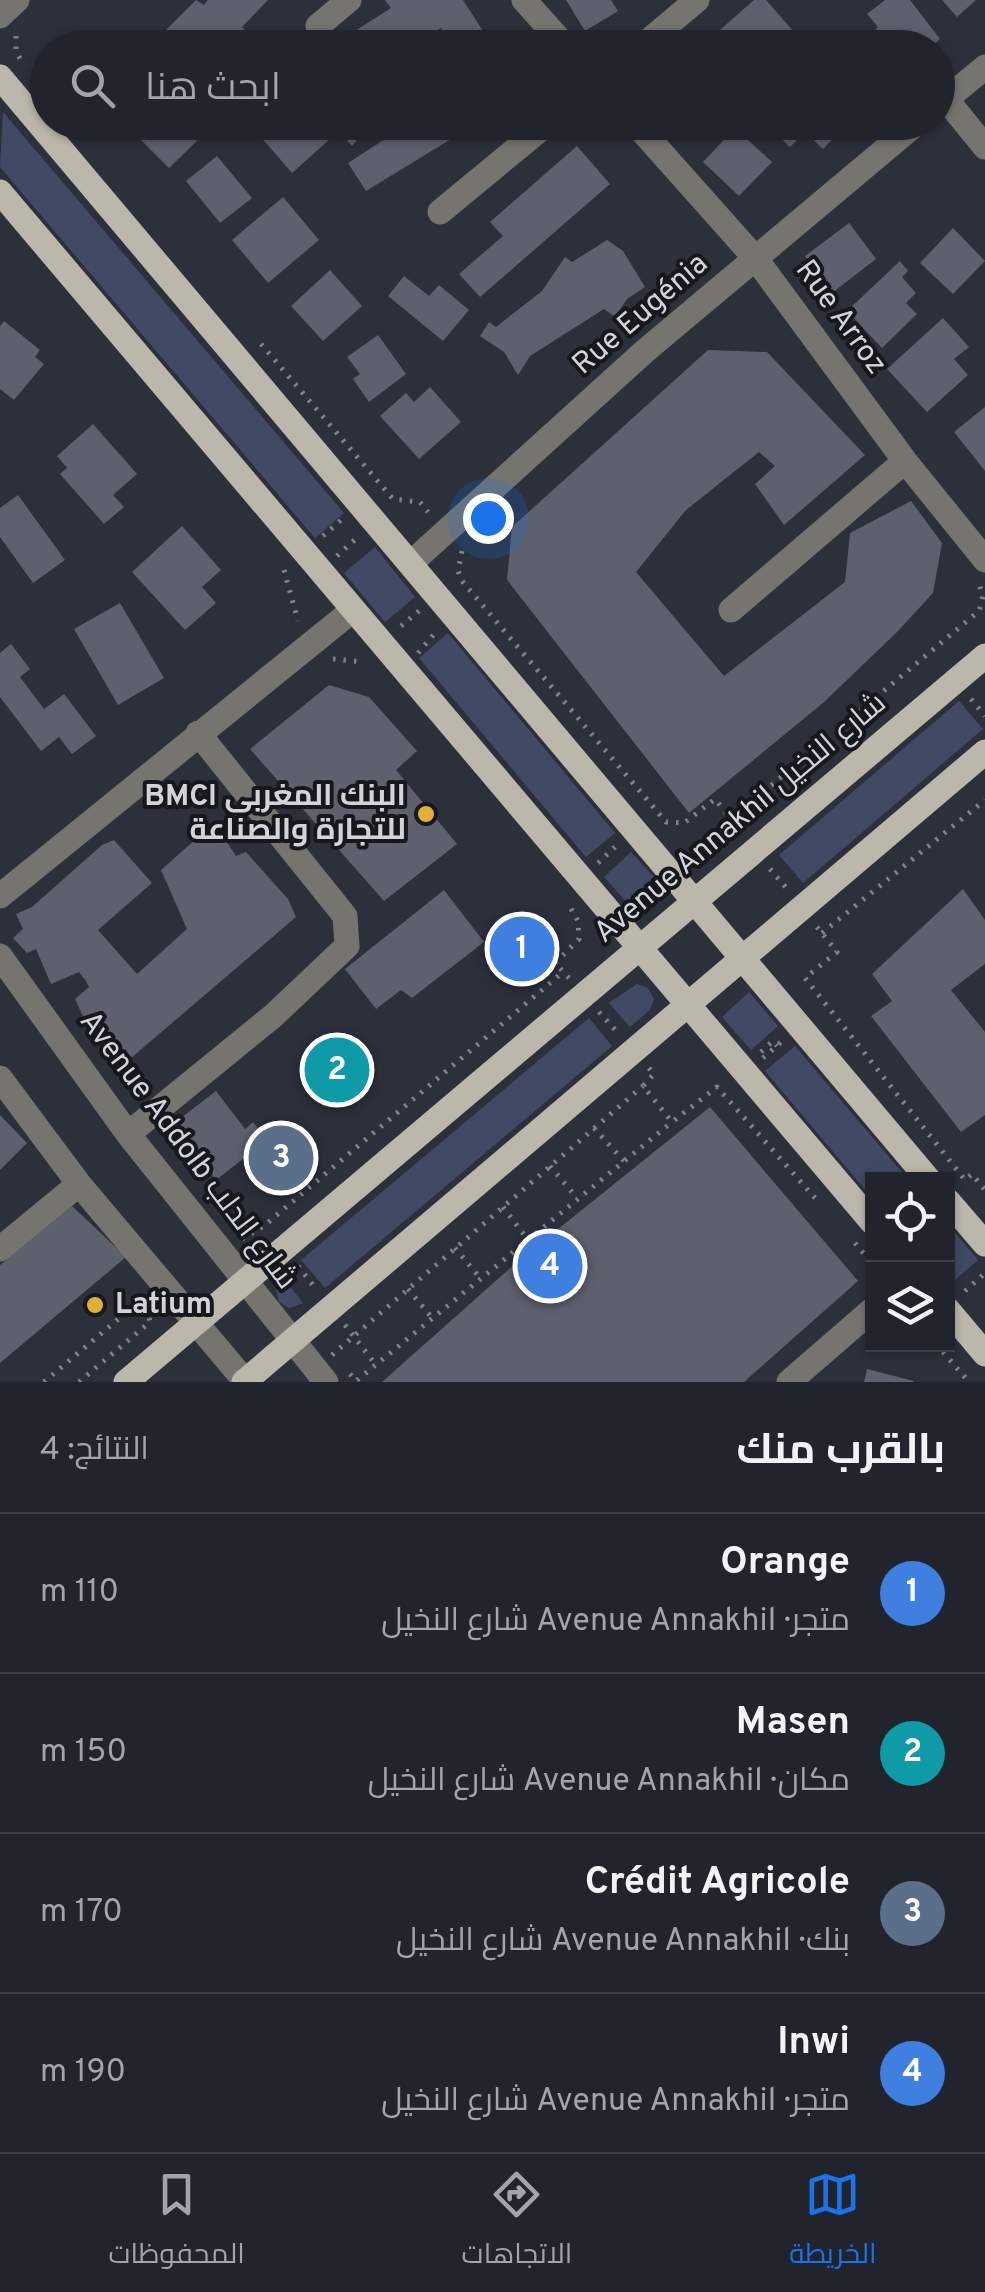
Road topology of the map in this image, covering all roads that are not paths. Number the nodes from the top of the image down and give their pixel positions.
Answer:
1 (349, 0) edge
2 (524, 0) edge
3 (697, 0) edge
4 (318, 26) dead end
5 (551, 30) edge
6 (661, 30) edge
7 (985, 66) edge
8 (0, 77) edge
9 (955, 91) edge
10 (30, 112) edge
11 (955, 116) edge
12 (53, 140) edge
13 (527, 140) edge
14 (650, 140) edge
15 (897, 140) edge
16 (985, 147) edge
17 (0, 192) edge
18 (440, 212) dead end
19 (756, 259) junction
20 (905, 462) junction
21 (411, 563) junction
22 (981, 569) edge
23 (352, 610) junction
24 (731, 610) dead end
25 (985, 656) edge
26 (198, 733) junction
27 (985, 752) edge
28 (0, 896) edge
29 (692, 902) junction
30 (641, 946) junction
31 (0, 956) edge
32 (741, 958) junction
33 (688, 1003) junction
34 (0, 1078) edge
35 (128, 1134) junction
36 (922, 1172) edge
37 (79, 1184) junction
38 (955, 1207) edge
39 (865, 1213) edge
40 (980, 1227) edge
41 (0, 1249) edge
42 (244, 1282) junction
43 (865, 1316) edge
44 (955, 1318) edge
45 (196, 1322) junction
46 (292, 1341) junction
47 (985, 1354) edge
48 (337, 1372) edge
49 (126, 1382) edge
50 (245, 1382) edge
51 (790, 1382) edge

1 - 4 street
2 - 5 street
3 - 6 street
7 - 9 street
8 - 10 main road
11 - 16 street
12 - 21 main road
13 - 18 street
14 - 19 street, Rue Arroz
15 - 19 street, Rue Eugénia
17 - 23 main road
19 - 20 street, Rue Arroz
19 - 21 street, Rue Eugénia
20 - 22 street, Rue Arroz
20 - 24 street
21 - 29 main road
23 - 26 street
23 - 30 main road
25 - 29 main road, Avenue Annakhil شارع النخيل
26 - 28 street
26 - 35 street
27 - 32 main road
29 - 30 main road, Avenue Annakhil شارع النخيل
29 - 32 main road
30 - 33 main road
30 - 42 main road, Avenue Annakhil شارع النخيل
31 - 35 street, Avenue Addolb شارع الدلب
32 - 33 main road
32 - 36 main road
33 - 39 main road
33 - 46 main road
34 - 37 street
35 - 42 street, Avenue Addolb شارع الدلب
37 - 41 street
37 - 45 street
38 - 40 main road
42 - 45 main road, Avenue Annakhil شارع النخيل
42 - 46 street, Avenue Addolb شارع الدلب
43 - 51 street
44 - 47 main road
45 - 49 main road, Avenue Annakhil شارع النخيل
45 - 50 street
46 - 48 street, Avenue Addolb شارع الدلب
46 - 50 main road

